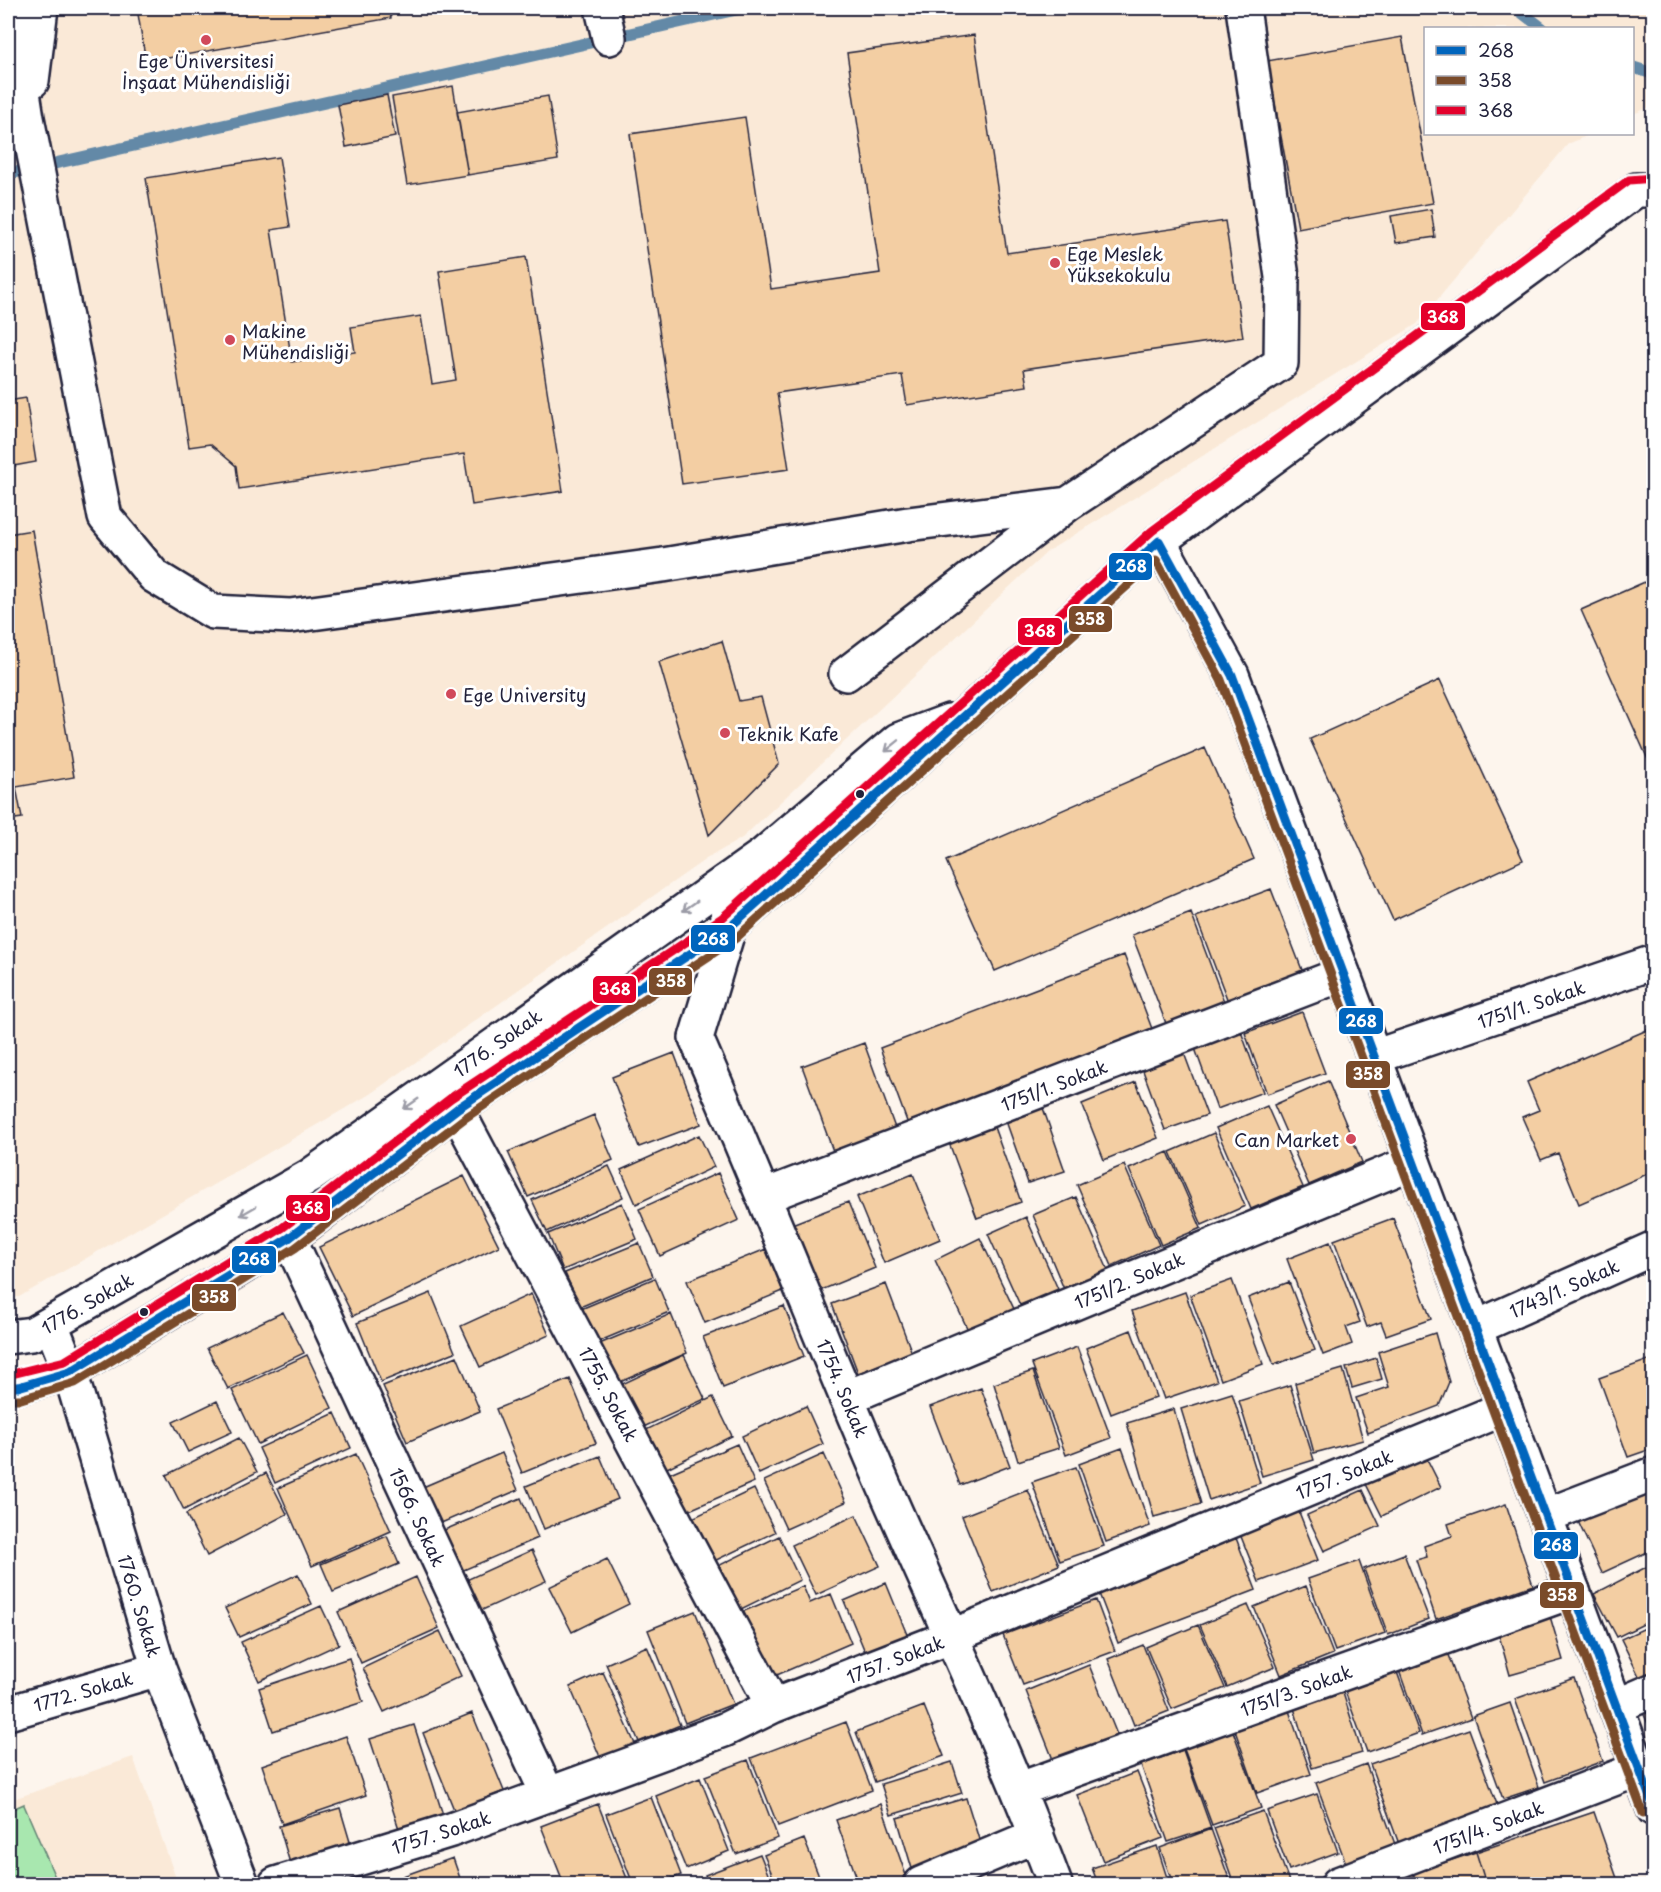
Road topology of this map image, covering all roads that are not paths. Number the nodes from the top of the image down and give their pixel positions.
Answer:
1 (10, 8) edge
2 (41, 8) edge
3 (1243, 8) edge
4 (30, 130) junction
5 (1653, 190) edge
6 (1068, 504) junction
7 (1159, 541) junction
8 (846, 674) dead end
9 (964, 715) junction
10 (725, 882) junction
11 (729, 928) junction
12 (1653, 962) edge
13 (1343, 974) junction
14 (1374, 1057) junction
15 (450, 1095) junction
16 (1413, 1162) junction
17 (765, 1196) junction
18 (289, 1238) junction
19 (1653, 1248) edge
20 (51, 1323) junction
21 (1475, 1328) junction
22 (8, 1337) edge
23 (70, 1372) junction
24 (8, 1388) edge
25 (846, 1398) junction
26 (1505, 1408) junction
27 (1653, 1474) edge
28 (1545, 1516) junction
29 (1573, 1591) junction
30 (950, 1637) junction
31 (159, 1669) junction
32 (1653, 1690) edge
33 (773, 1706) junction
34 (1617, 1706) junction
35 (8, 1713) edge
36 (1639, 1769) junction
37 (1020, 1789) junction
38 (548, 1795) junction
39 (1653, 1809) edge
40 (1037, 1835) junction
41 (242, 1884) edge
42 (276, 1884) edge
43 (921, 1884) edge
44 (1056, 1884) edge
45 (1338, 1884) edge

1 - 4 street
2 - 4 street
3 - 6 street
4 - 6 street
5 - 7 street, 1776. Sokak
6 - 8 street
7 - 9 street, 1776. Sokak
7 - 13 street
9 -> 10 street, 1776. Sokak
9 - 11 street, 1776. Sokak
10 - 11 street, 1754. Sokak
10 -> 15 street, 1776. Sokak
11 - 15 street, 1776. Sokak
11 - 17 street, 1754. Sokak
12 - 14 street, 1751/1. Sokak
13 - 14 street
13 - 17 street, 1751/1. Sokak
14 - 16 street
15 - 18 street, 1776. Sokak
15 -> 20 street, 1776. Sokak
15 - 33 street, 1755. Sokak
16 - 21 street
16 - 25 street, 1751/2. Sokak
17 - 25 street, 1754. Sokak
18 - 23 street, 1776. Sokak
18 - 38 street, 1566. Sokak
19 - 21 street, 1743/1. Sokak
20 - 22 street, 1776. Sokak
20 - 23 street, 1760. Sokak
21 - 26 street
23 - 24 street, 1776. Sokak
23 - 31 street, 1760. Sokak
25 - 30 street, 1754. Sokak
26 - 28 street
26 - 30 street, 1757. Sokak
27 - 28 street
28 - 29 street
29 - 34 street
29 - 37 street, 1751/3. Sokak
30 - 33 street, 1757. Sokak
30 - 37 street, 1754. Sokak
31 - 35 street, 1772. Sokak
31 - 41 street, 1760. Sokak
32 - 34 street
33 - 38 street, 1757. Sokak
34 - 36 street
36 - 39 street
36 - 45 street, 1751/4. Sokak
37 - 40 street, 1754. Sokak
38 - 42 street, 1757. Sokak
40 - 43 street
40 - 44 street, 1754. Sokak

